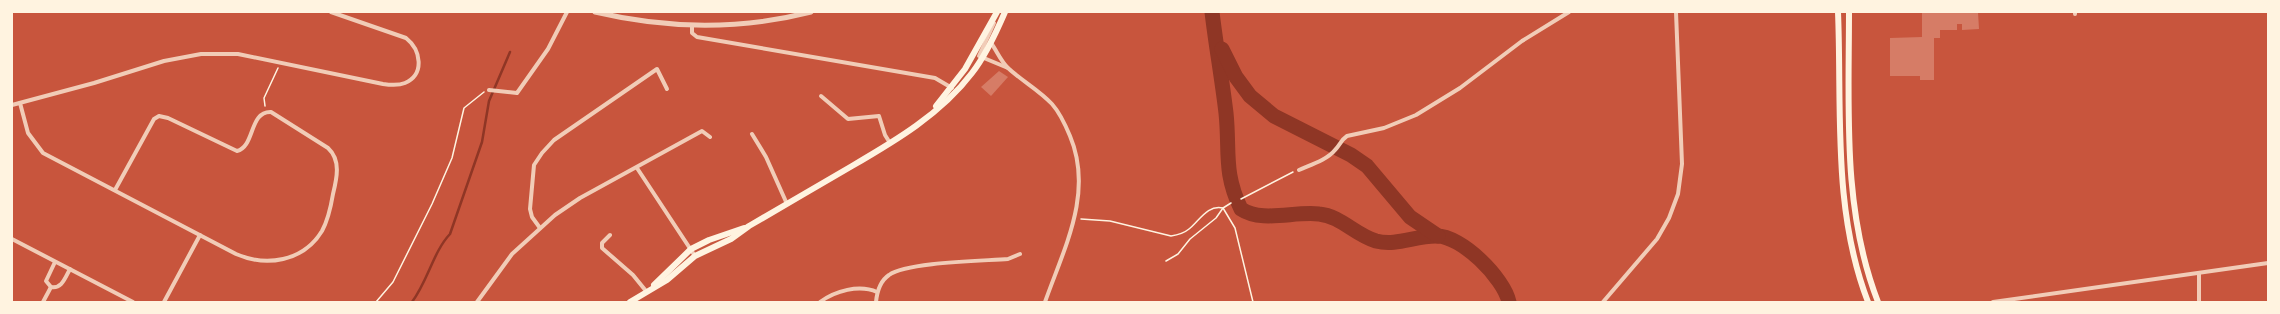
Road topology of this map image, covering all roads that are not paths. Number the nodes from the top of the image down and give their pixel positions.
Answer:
1 (331, 12) edge
2 (567, 12) edge
3 (595, 12) edge
4 (811, 12) edge
5 (1005, 12) edge
6 (1569, 12) edge
7 (1676, 12) edge
8 (1838, 12) edge
9 (1848, 12) edge
10 (997, 13) edge
11 (692, 25) junction
12 (991, 42) junction
13 (982, 58) junction
14 (1008, 68) junction
15 (667, 89) dead end
16 (954, 89) junction
17 (489, 90) road end
18 (821, 96) dead end
19 (20, 103) junction
20 (12, 105) edge
21 (752, 134) dead end
22 (710, 137) dead end
23 (890, 143) junction
24 (637, 168) junction
25 (1299, 170) road end
26 (115, 190) junction
27 (788, 204) junction
28 (749, 226) junction
29 (540, 228) junction
30 (200, 235) junction
31 (610, 235) dead end
32 (12, 239) edge
33 (691, 249) junction
34 (1020, 254) dead end
35 (695, 256) junction
36 (55, 262) junction
37 (2268, 263) edge
38 (70, 270) junction
39 (2198, 273) junction
40 (51, 288) junction
41 (649, 289) junction
42 (877, 292) junction
43 (43, 302) edge
44 (133, 302) edge
45 (164, 302) edge
46 (477, 302) edge
47 (630, 302) edge
48 (820, 302) edge
49 (876, 302) edge
50 (1045, 302) edge
51 (1603, 302) edge
52 (1868, 302) edge
53 (1878, 302) edge
54 (1993, 302) edge
55 (2199, 302) edge

1 - 19 street
2 - 17 street
3 - 11 street
4 - 11 street
5 - 12 main road
6 - 25 street
7 - 51 street
8 - 52 main road
9 - 53 main road
10 - 13 street
10 - 16 main road
11 - 16 street
12 - 13 main road
12 - 14 street
13 - 14 street
13 - 16 main road
14 - 50 street
15 - 29 street
16 - 23 main road
18 - 23 street
19 - 20 street
19 - 26 street
21 - 27 street
22 - 24 street
23 - 27 main road
24 - 29 street
24 - 33 street
26 - 30 street
26 - 30 street
27 - 28 main road
28 - 33 main road
28 - 35 main road
29 - 46 street
30 - 45 street
31 - 41 street
32 - 36 street
33 - 35 street
33 - 41 main road
34 - 42 street
35 - 41 main road
36 - 38 street
36 - 40 street
37 - 39 street
38 - 40 street
38 - 44 street
39 - 54 street
39 - 55 street
40 - 43 street
41 - 47 main road
42 - 48 street
42 - 49 street

